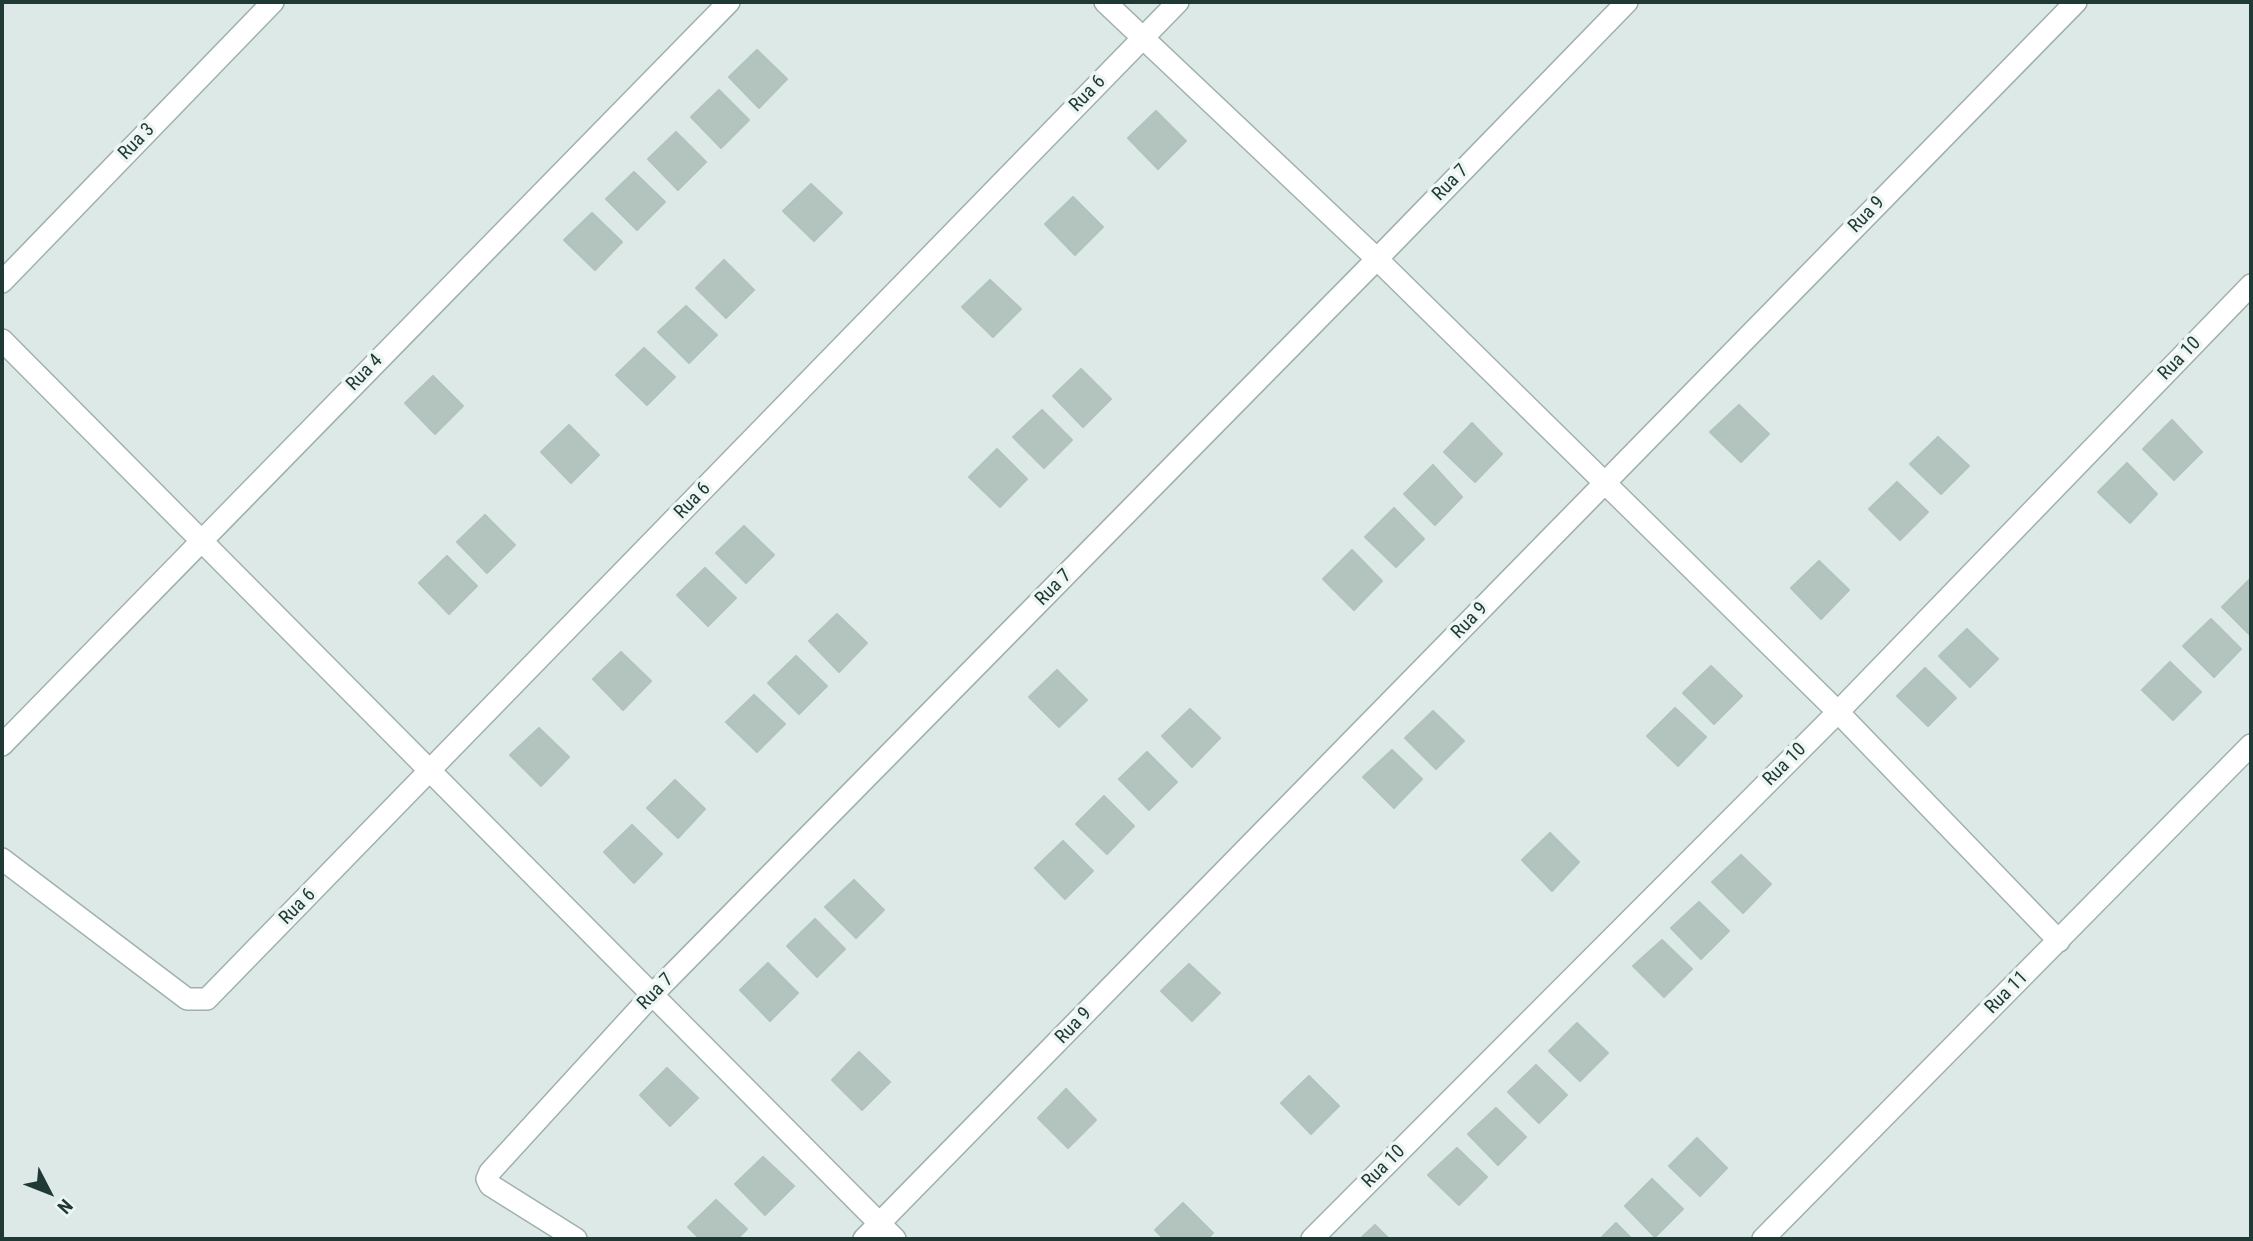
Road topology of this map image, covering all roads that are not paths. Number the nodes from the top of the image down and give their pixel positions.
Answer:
1 (273, 2) edge
2 (729, 2) edge
3 (1105, 2) edge
4 (1178, 2) edge
5 (1627, 2) edge
6 (2076, 2) edge
7 (1142, 39) junction
8 (1377, 259) junction
9 (2, 282) edge
10 (2251, 285) edge
11 (2, 340) edge
12 (1604, 484) junction
13 (200, 542) junction
14 (1838, 712) junction
15 (2, 745) edge
16 (2251, 745) edge
17 (429, 773) junction
18 (2, 859) edge
19 (2059, 941) junction
20 (651, 996) junction
21 (872, 1232) edge
22 (576, 1239) edge
23 (895, 1239) edge
24 (1312, 1239) edge
25 (1763, 1239) edge

1 - 9 street, Rua 3
2 - 13 street, Rua 4
3 - 7 street
4 - 7 street, Rua 6
5 - 8 street, Rua 7
6 - 12 street, Rua 9
7 - 8 street
7 - 17 street, Rua 6
8 - 12 street
8 - 20 street, Rua 7
10 - 14 street, Rua 10
11 - 13 street
12 - 14 street
12 - 21 street, Rua 9
13 - 15 street, Rua 4
13 - 17 street
14 - 19 street
14 - 24 street, Rua 10
16 - 19 street, Rua 11
17 - 18 street, Rua 6
17 - 20 street
19 - 25 street, Rua 11
20 - 21 street
20 - 22 street, Rua 7
21 - 23 street

